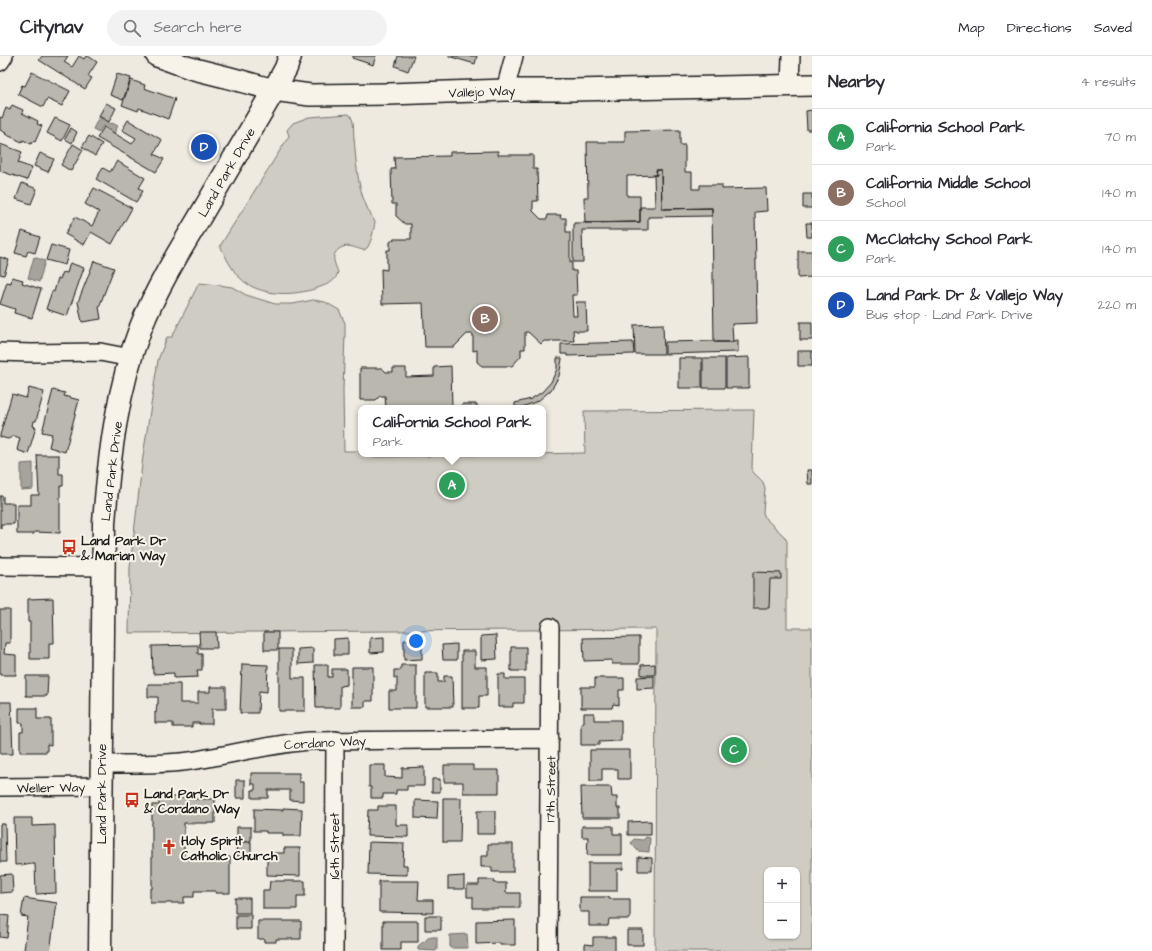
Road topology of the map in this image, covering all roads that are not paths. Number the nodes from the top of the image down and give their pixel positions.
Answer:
1 (4, 56) edge
2 (157, 56) edge
3 (290, 56) edge
4 (514, 56) edge
5 (791, 56) edge
6 (0, 62) edge
7 (812, 85) edge
8 (790, 86) junction
9 (274, 90) junction
10 (505, 90) junction
11 (0, 352) edge
12 (131, 358) junction
13 (0, 566) edge
14 (103, 567) junction
15 (550, 627) dead end
16 (550, 739) junction
17 (335, 740) junction
18 (101, 764) junction
19 (101, 786) junction
20 (0, 787) edge
21 (100, 951) edge
22 (334, 951) edge
23 (548, 951) edge

1 - 6 street
2 - 9 street, Vallejo Way
3 - 9 main road, Land Park Drive
4 - 10 street
5 - 8 street
7 - 8 street, Vallejo Way
8 - 10 street, Vallejo Way
9 - 10 street, Vallejo Way
9 - 12 main road, Land Park Drive
11 - 12 street
12 - 14 main road, Land Park Drive
13 - 14 street
14 - 18 main road, Land Park Drive
15 - 16 street, 17th Street
16 - 17 street, Cordano Way
16 - 23 street, 17th Street
17 - 18 street, Cordano Way
17 - 22 street, 16th Street
18 - 19 main road, Land Park Drive
19 - 20 street, Weller Way
19 - 21 main road, Land Park Drive

